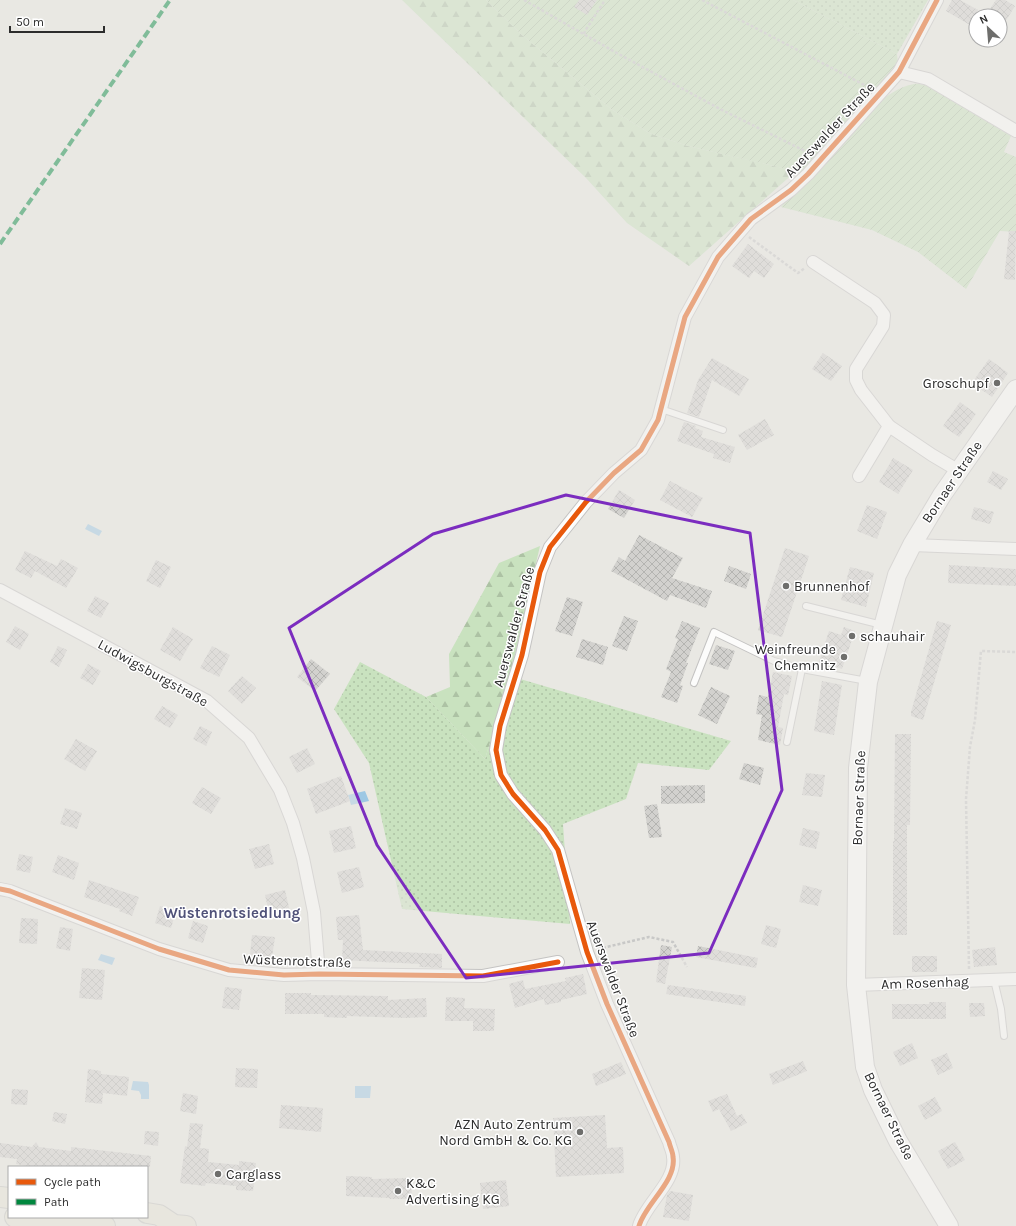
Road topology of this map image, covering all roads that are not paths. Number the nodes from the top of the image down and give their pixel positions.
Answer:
1 (937, 0) edge
2 (899, 72) junction
3 (1016, 130) edge
4 (813, 262) road end
5 (1016, 389) edge
6 (661, 409) junction
7 (889, 426) junction
8 (723, 430) dead end
9 (959, 471) junction
10 (859, 476) dead end
11 (912, 545) junction
12 (1016, 549) edge
13 (0, 590) edge
14 (806, 606) dead end
15 (883, 625) junction
16 (802, 669) junction
17 (868, 682) junction
18 (694, 683) dead end
19 (787, 742) dead end
20 (0, 889) edge
21 (558, 962) dead end
22 (319, 974) junction
23 (1016, 978) edge
24 (994, 980) junction
25 (856, 985) junction
26 (1004, 1036) dead end
27 (148, 1213) edge
28 (25, 1218) edge
29 (106, 1226) edge
30 (176, 1226) edge
31 (639, 1226) edge
32 (949, 1226) edge

1 - 2 street, Auerswalder Straße
2 - 3 street
2 - 6 street, Auerswalder Straße
4 - 7 street
5 - 9 main road, Bornaer Straße
6 - 8 lane
6 - 31 street, Auerswalder Straße
7 - 9 street
7 - 10 street
9 - 11 main road, Bornaer Straße
11 - 12 street
11 - 15 main road, Bornaer Straße
13 - 22 street, Ludwigsburgstraße
14 - 15 lane
15 - 17 main road, Bornaer Straße
16 - 17 lane
16 - 18 lane
16 - 19 lane
17 - 25 main road, Bornaer Straße
20 - 22 street, Wüstenrotstraße
21 - 22 street, Wüstenrotstraße
23 - 24 street, Am Rosenhag
24 - 25 street, Am Rosenhag
24 - 26 lane
25 - 32 main road, Bornaer Straße
27 - 30 main road
28 - 29 main road

